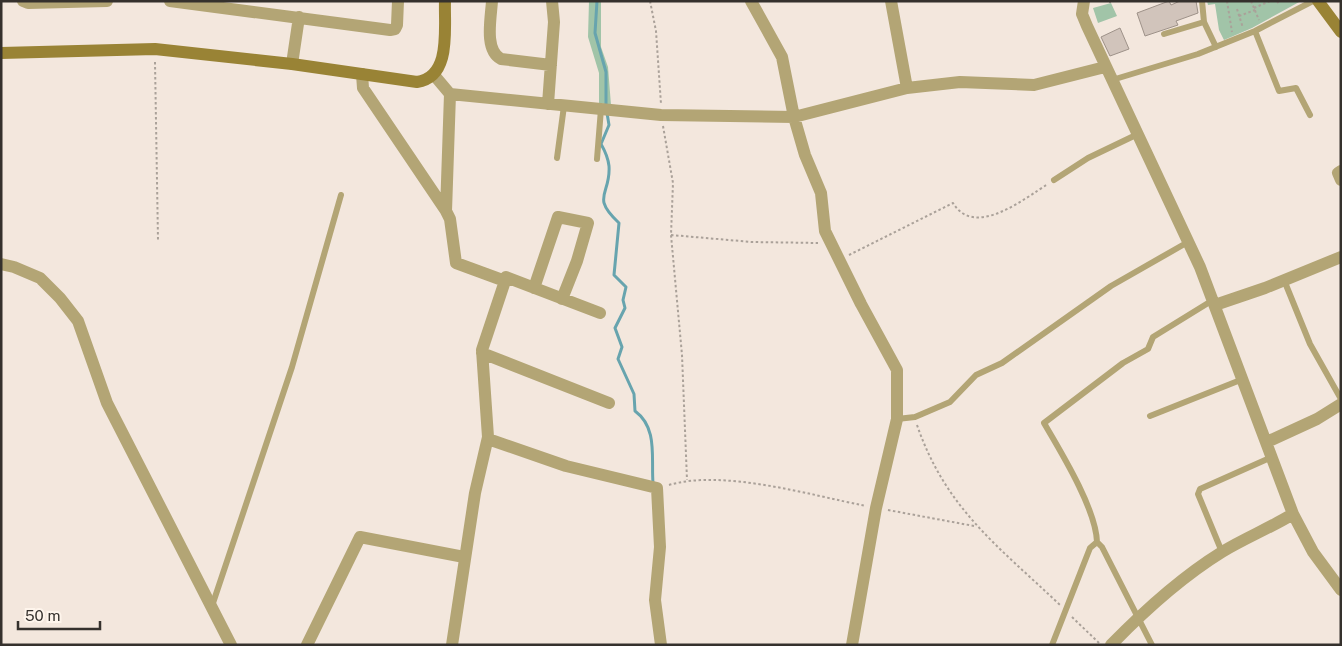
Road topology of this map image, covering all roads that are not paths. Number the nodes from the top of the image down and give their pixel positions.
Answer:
1 (24, 1) edge
2 (107, 1) edge
3 (170, 1) edge
4 (398, 1) edge
5 (445, 1) edge
6 (492, 1) edge
7 (552, 1) edge
8 (751, 1) edge
9 (891, 1) edge
10 (1084, 1) edge
11 (1202, 1) edge
12 (1313, 1) edge
13 (1318, 1) edge
14 (299, 17) junction
15 (1204, 22) junction
16 (1255, 31) junction
17 (1341, 32) edge
18 (1164, 34) dead end
19 (1216, 47) junction
20 (1, 53) edge
21 (292, 64) junction
22 (551, 65) junction
23 (1105, 67) junction
24 (362, 74) junction
25 (434, 75) junction
26 (1112, 80) junction
27 (907, 88) junction
28 (450, 94) junction
29 (548, 104) junction
30 (564, 106) junction
31 (601, 109) junction
32 (1310, 115) dead end
33 (794, 117) junction
34 (1138, 134) junction
35 (557, 158) dead end
36 (597, 159) dead end
37 (1341, 171) edge
38 (1054, 180) road end
39 (1341, 180) edge
40 (341, 195) dead end
41 (446, 210) junction
42 (1188, 242) junction
43 (1341, 256) edge
44 (1, 264) edge
45 (1284, 280) junction
46 (504, 281) junction
47 (534, 288) junction
48 (562, 298) junction
49 (1214, 302) junction
50 (600, 314) dead end
51 (482, 353) junction
52 (1243, 378) junction
53 (1341, 399) edge
54 (609, 404) dead end
55 (1341, 404) edge
56 (1150, 416) dead end
57 (897, 419) junction
58 (488, 439) junction
59 (1267, 442) junction
60 (1272, 457) junction
61 (1293, 514) junction
62 (1097, 542) junction
63 (1222, 552) junction
64 (464, 557) junction
65 (1341, 590) edge
66 (212, 607) junction
67 (1138, 618) junction
68 (231, 645) edge
69 (307, 645) edge
70 (452, 645) edge
71 (661, 645) edge
72 (852, 645) edge
73 (1052, 645) edge
74 (1110, 645) edge
75 (1152, 645) edge

1 - 2 street
3 - 14 street
4 - 14 street
5 - 25 street
6 - 22 street
7 - 22 street
8 - 33 street
9 - 27 street
10 - 23 street
11 - 15 lane
12 - 16 lane
13 - 17 street
14 - 21 street
15 - 18 lane
15 - 19 lane
16 - 19 lane
16 - 32 lane
19 - 26 lane
20 - 21 street
21 - 24 street
22 - 29 street
23 - 26 street
23 - 27 street
24 - 25 street
24 - 41 street
25 - 28 street
26 - 34 street
27 - 33 street
28 - 29 street
28 - 41 street
29 - 30 street
30 - 31 street
30 - 35 lane
31 - 33 street
31 - 36 lane
33 - 57 street
34 - 38 lane
34 - 42 street
37 - 39 street
40 - 66 lane
41 - 46 street
42 - 49 street
42 - 57 lane
43 - 45 street
44 - 66 street
45 - 49 street
45 - 53 lane
46 - 47 street
46 - 51 street
47 - 48 street
47 - 48 street
48 - 50 street
49 - 52 street
49 - 62 lane
51 - 54 street
51 - 58 street
52 - 56 lane
52 - 59 street
55 - 59 street
57 - 72 street
58 - 64 street
58 - 71 street
59 - 60 street
60 - 61 street
60 - 63 lane
61 - 63 street
61 - 65 street
62 - 67 lane
62 - 73 lane
63 - 67 street
64 - 69 street
64 - 70 street
66 - 68 street
67 - 74 street
67 - 75 lane

